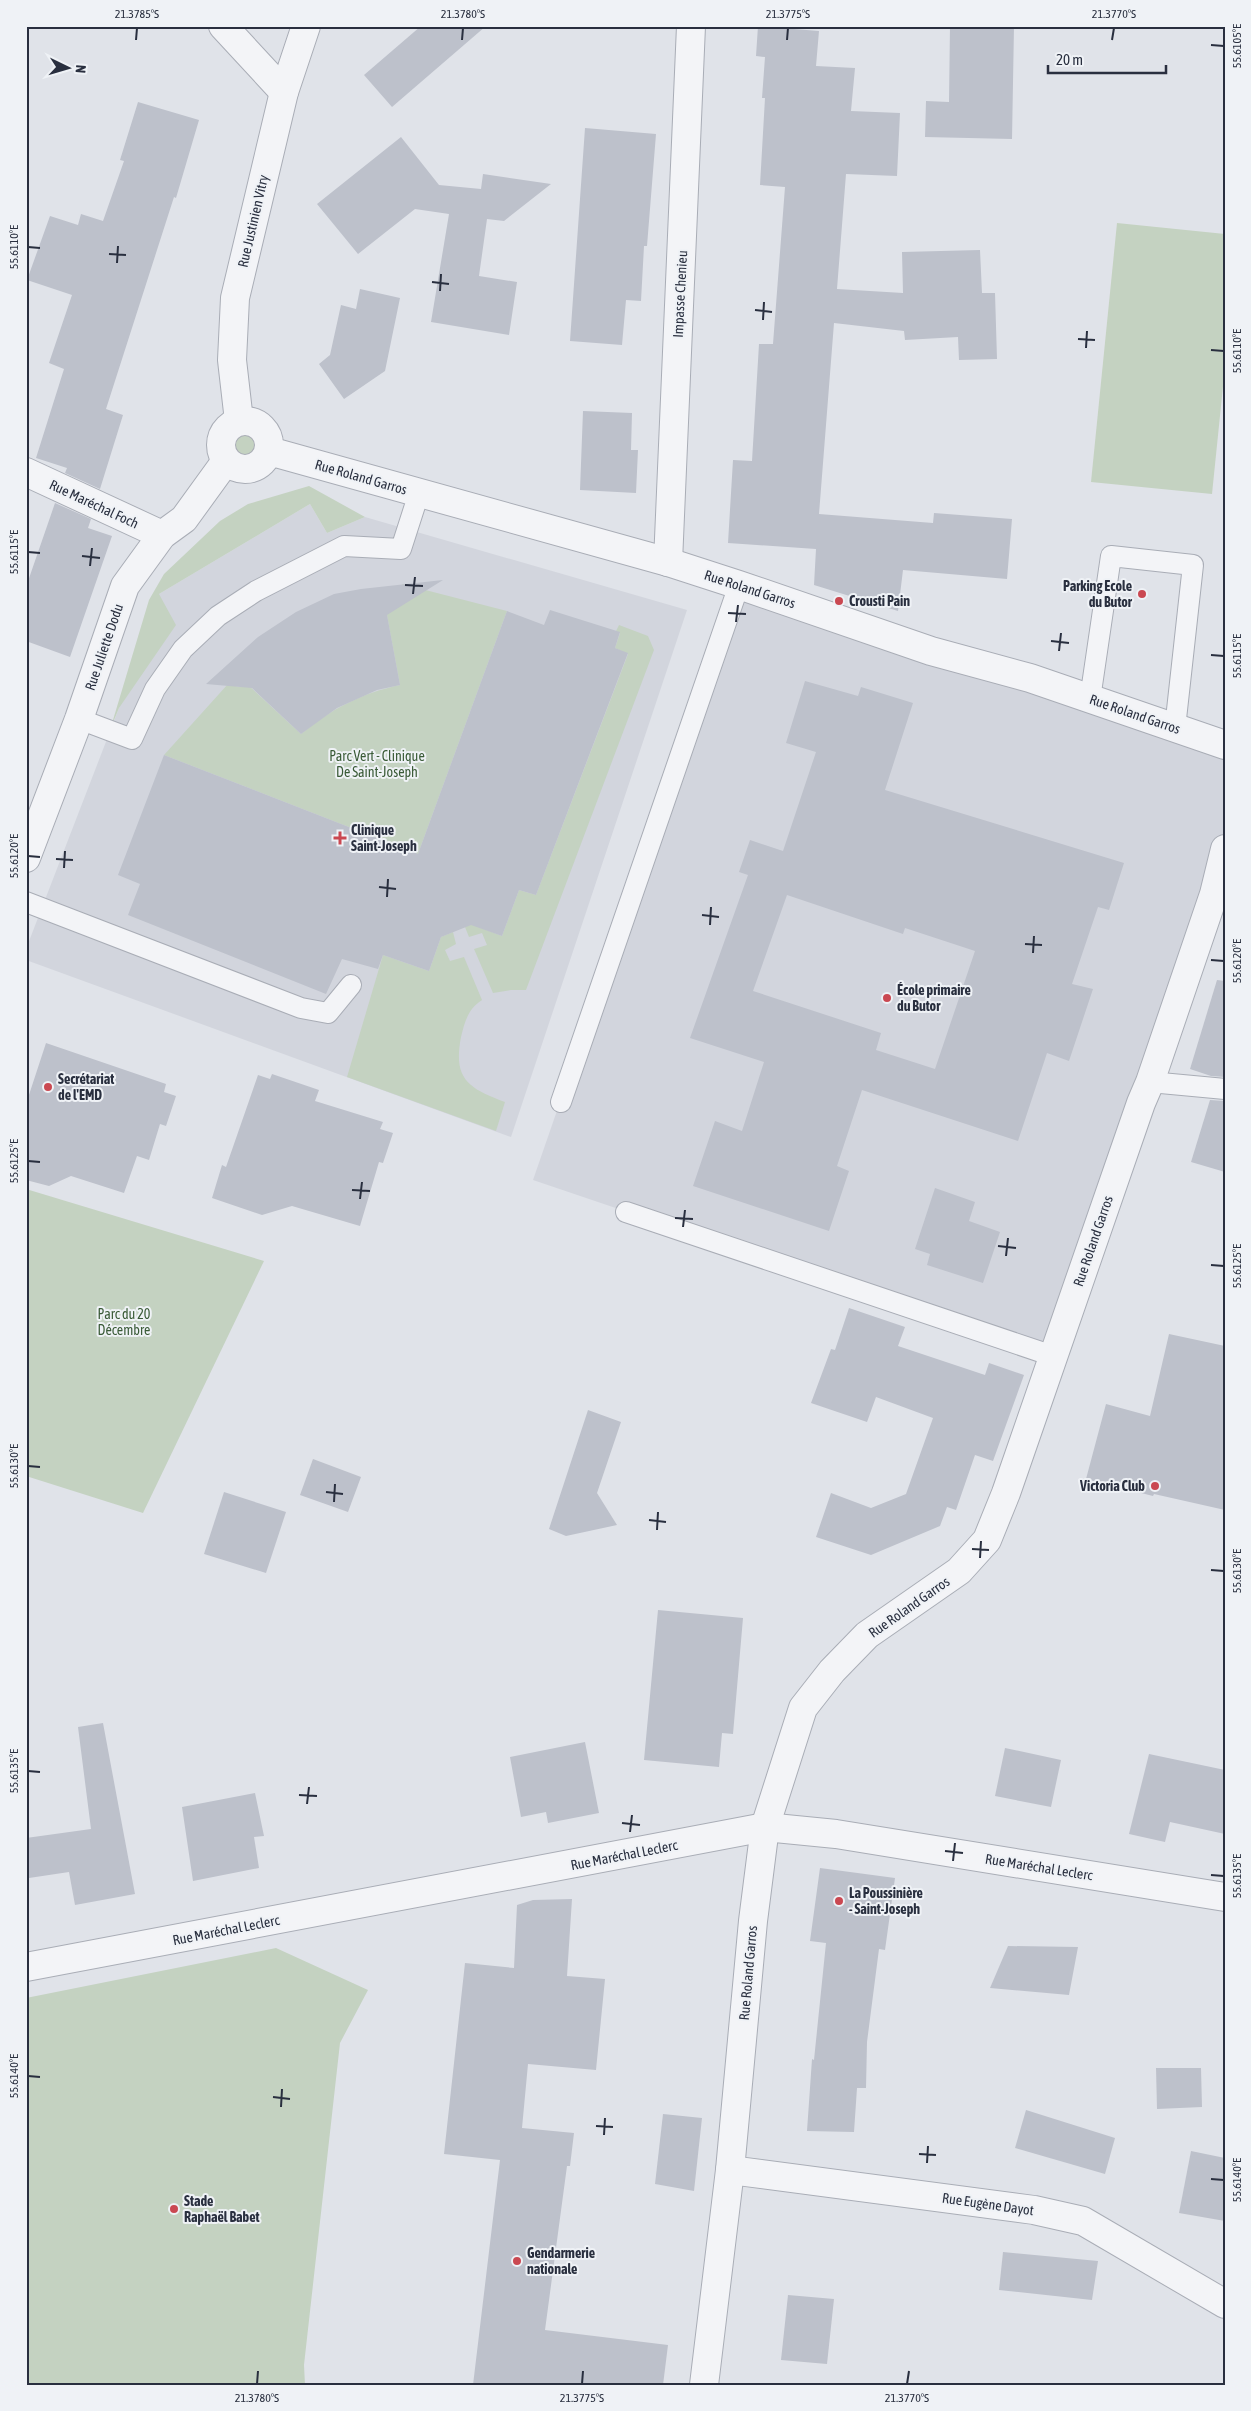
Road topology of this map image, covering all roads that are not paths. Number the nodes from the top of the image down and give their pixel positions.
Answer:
1 (223, 26) edge
2 (306, 26) edge
3 (691, 26) edge
4 (284, 92) junction
5 (239, 421) junction
6 (269, 451) junction
7 (226, 461) junction
8 (26, 472) edge
9 (419, 493) junction
10 (162, 535) junction
11 (668, 562) junction
12 (739, 584) junction
13 (1090, 699) junction
14 (79, 719) junction
15 (1175, 728) junction
16 (1225, 746) edge
17 (1225, 849) edge
18 (26, 858) edge
19 (26, 902) edge
20 (351, 985) dead end
21 (1150, 1082) junction
22 (1225, 1089) edge
23 (561, 1102) dead end
24 (626, 1212) dead end
25 (1053, 1356) junction
26 (765, 1827) junction
27 (1225, 1897) edge
28 (26, 1967) edge
29 (730, 2170) junction
30 (1225, 2304) edge
31 (704, 2385) edge

1 - 4 street
2 - 4 street, Rue Justinien Vitry
3 - 11 street, Impasse Chenieu
4 - 5 street, Rue Justinien Vitry
5 - 6 street
5 - 7 street
6 - 7 street
6 - 9 street, Rue Roland Garros
7 - 10 street, Rue Juliette Dodu
8 - 10 street, Rue Maréchal Foch
9 - 11 street, Rue Roland Garros
9 - 14 lane
10 - 14 street, Rue Juliette Dodu
11 - 12 street, Rue Roland Garros
12 - 13 street, Rue Roland Garros
12 - 23 lane
13 - 15 street, Rue Roland Garros
13 - 15 lane
14 - 18 street, Rue Juliette Dodu
15 - 16 street, Rue Roland Garros
17 - 21 street, Rue Roland Garros
19 - 20 lane
21 - 22 lane
21 - 25 street, Rue Roland Garros
24 - 25 lane
25 - 26 street, Rue Roland Garros
26 - 27 street, Rue Maréchal Leclerc
26 - 28 street, Rue Maréchal Leclerc
26 - 29 street, Rue Roland Garros
29 - 30 street, Rue Eugène Dayot
29 - 31 street, Rue Roland Garros

